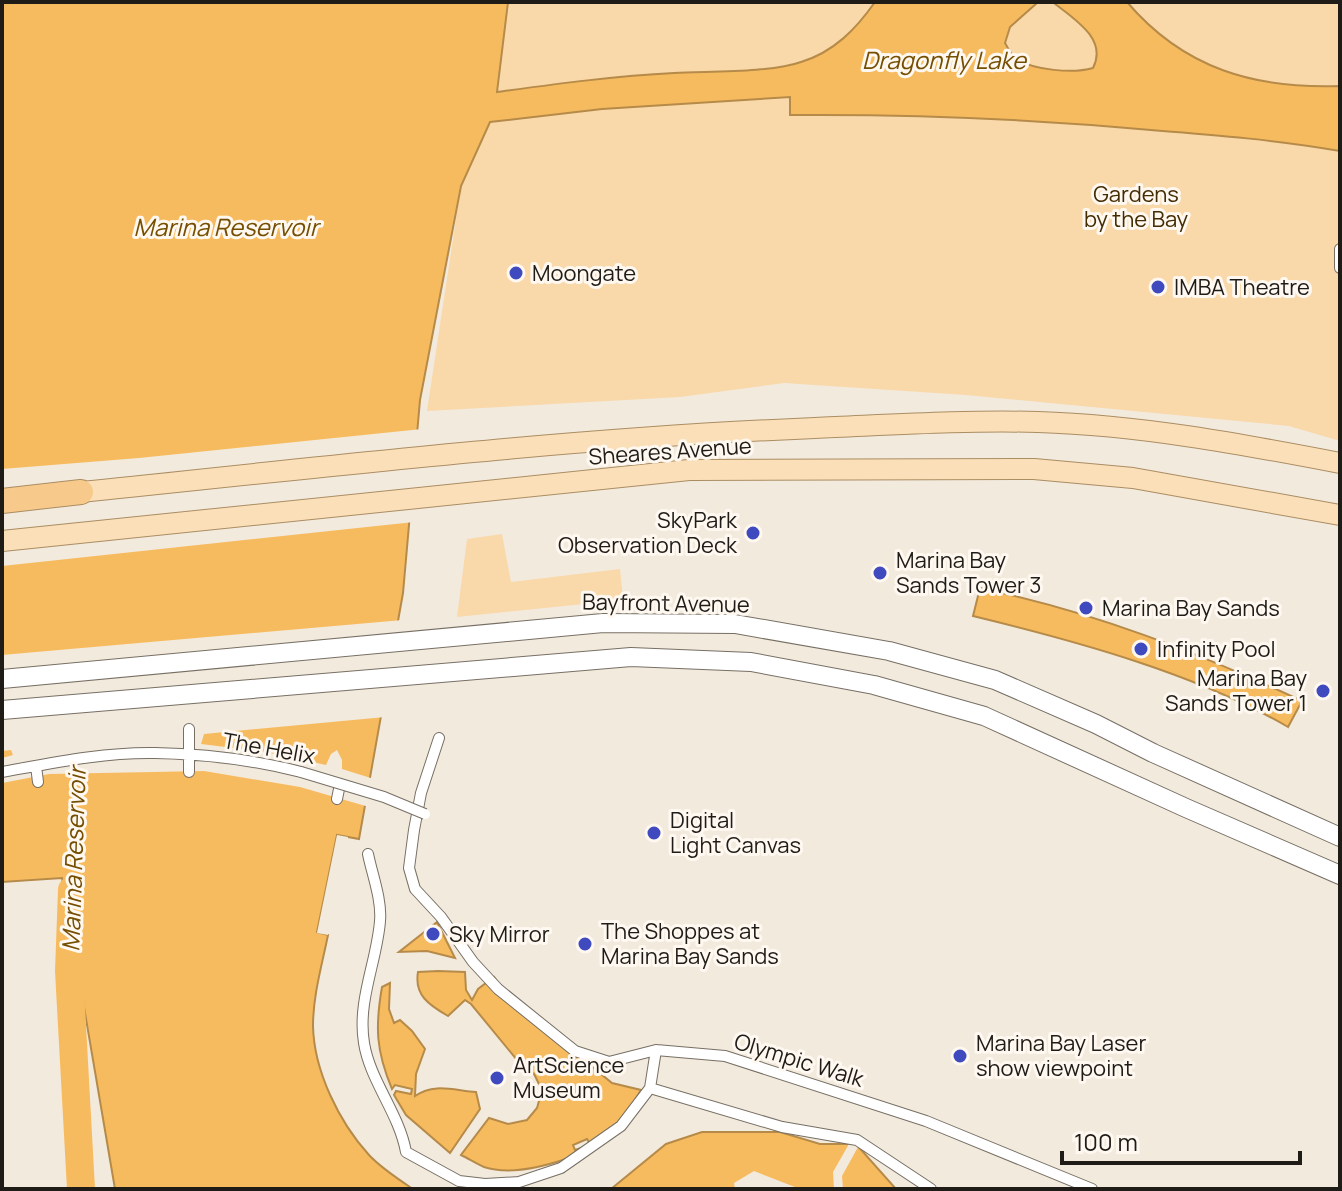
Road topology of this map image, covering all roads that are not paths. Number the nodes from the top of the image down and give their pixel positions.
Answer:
1 (1340, 249) edge
2 (1340, 268) edge
3 (1340, 463) edge
4 (81, 492) joint
5 (2, 501) edge
6 (1340, 515) edge
7 (2, 541) edge
8 (2, 679) edge
9 (2, 710) edge
10 (189, 729) dead end
11 (439, 738) dead end
12 (190, 756) junction
13 (36, 766) junction
14 (2, 772) edge
15 (189, 772) dead end
16 (38, 782) dead end
17 (340, 784) junction
18 (337, 799) dead end
19 (425, 814) dead end
20 (1340, 837) edge
21 (368, 854) dead end
22 (1340, 875) edge
23 (656, 1050) junction
24 (650, 1088) junction
25 (931, 1189) edge
26 (1092, 1189) edge

1 - 2 street
3 - 4 main road, Sheares Avenue
4 - 5 highway
6 - 7 main road, Sheares Avenue
8 - 20 main road, Bayfront Avenue
9 - 22 main road
10 - 12 street, The Helix
11 - 23 street, Olympic Walk
12 - 13 street, The Helix
12 - 15 street, The Helix
12 - 17 street, The Helix, bridge
13 - 14 street, The Helix
13 - 16 street
17 - 18 street, The Helix
17 - 19 street, The Helix, bridge
21 - 24 street
23 - 24 street
23 - 26 street, Olympic Walk
24 - 25 street

